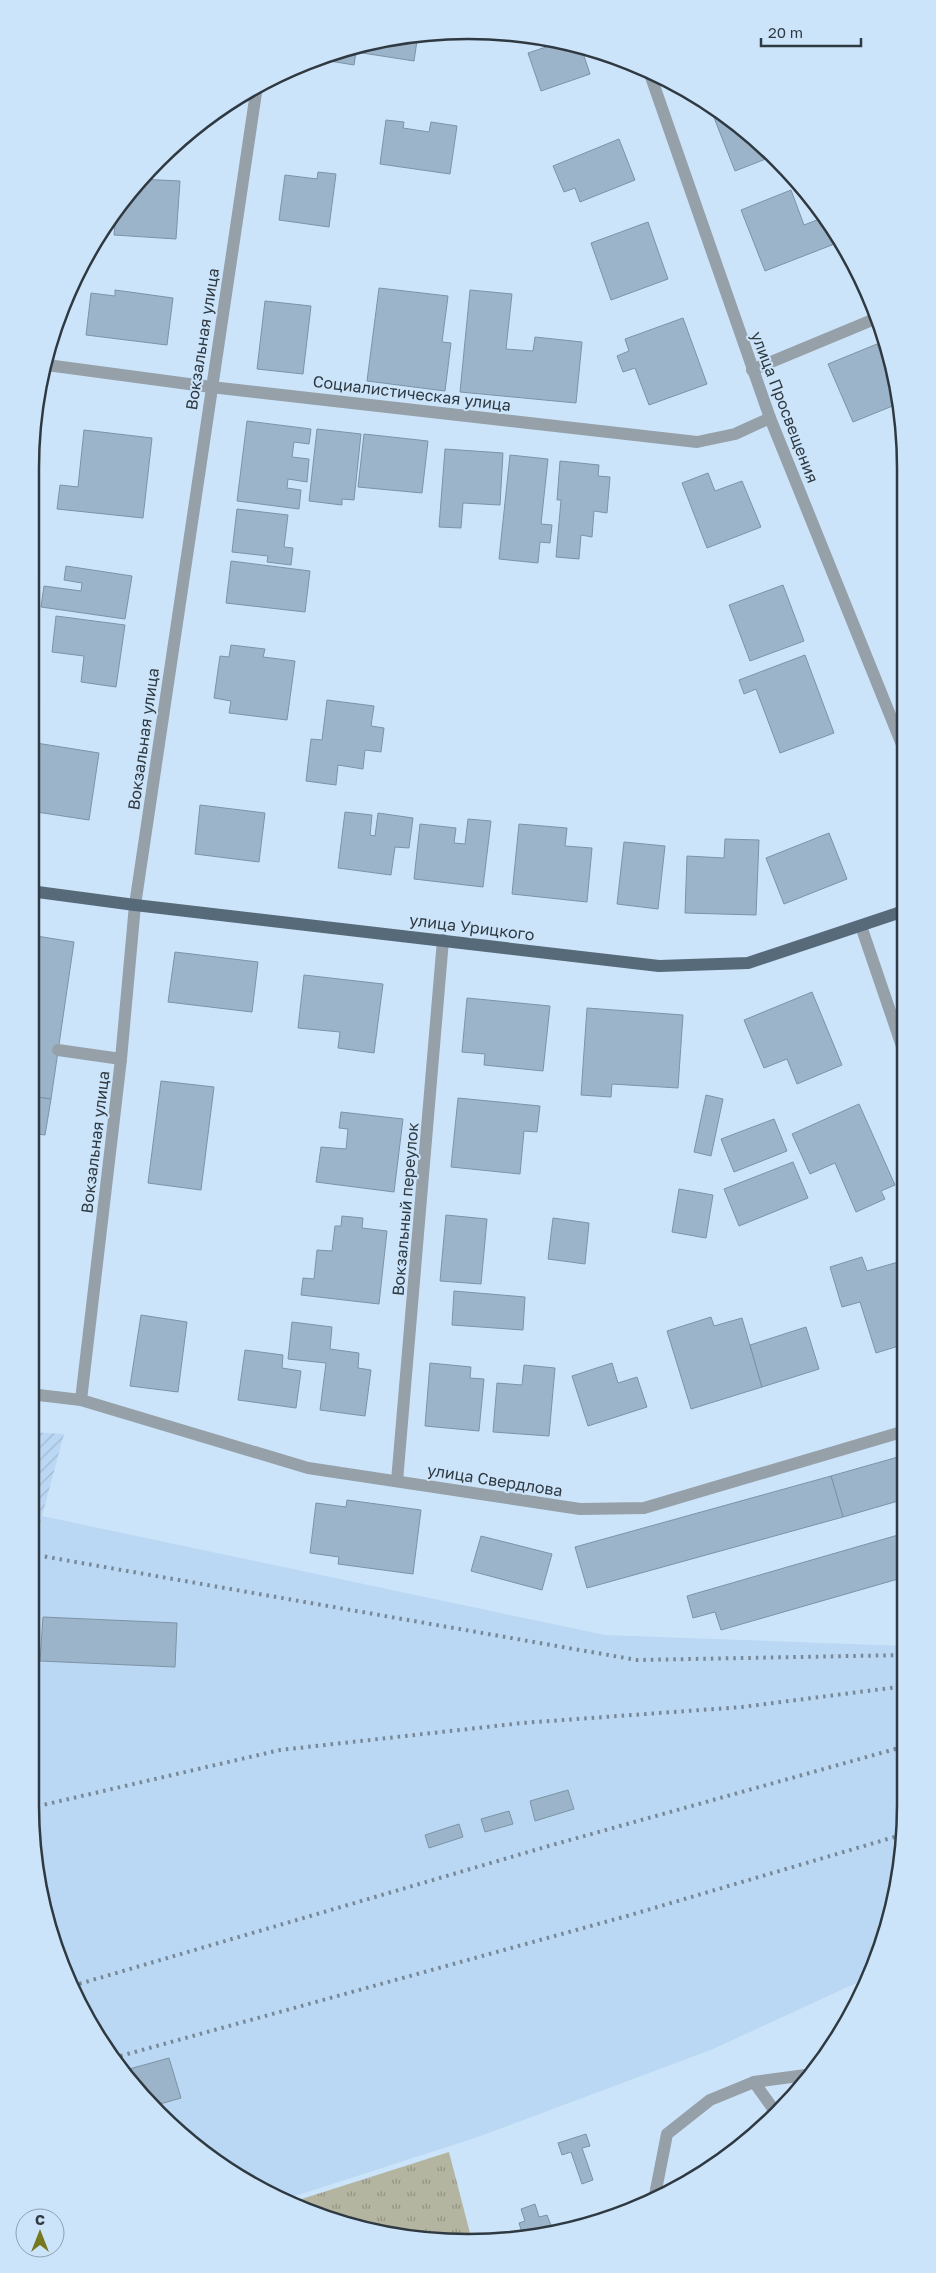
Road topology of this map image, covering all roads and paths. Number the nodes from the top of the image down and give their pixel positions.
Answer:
1 (652, 80) edge
2 (257, 94) edge
3 (871, 321) edge
4 (51, 366) edge
5 (752, 370) junction
6 (211, 387) junction
7 (770, 418) junction
8 (897, 728) edge
9 (39, 892) edge
10 (135, 905) junction
11 (897, 913) edge
12 (861, 926) junction
13 (443, 940) junction
14 (897, 1031) edge
15 (58, 1050) dead end
16 (121, 1059) junction
17 (39, 1395) edge
18 (81, 1400) junction
19 (897, 1434) edge
20 (397, 1481) junction
21 (801, 2076) edge
22 (754, 2082) junction
23 (773, 2108) edge
24 (656, 2191) edge

1 - 5 street, улица Просвещения
2 - 6 street, Вокзальная улица
3 - 5 street
4 - 6 street, Социалистическая улица
5 - 7 street, улица Просвещения
6 - 7 street, Социалистическая улица
6 - 10 street, Вокзальная улица
7 - 8 street, улица Просвещения
9 - 10 main road, улица Урицкого
10 - 13 main road, улица Урицкого
10 - 16 street, Вокзальная улица
11 - 12 main road, улица Урицкого
12 - 13 main road, улица Урицкого
12 - 14 street
13 - 20 street, Вокзальный переулок
15 - 16 street
16 - 18 street, Вокзальная улица
17 - 18 street, улица Свердлова
18 - 20 street, улица Свердлова
19 - 20 street, улица Свердлова
21 - 22 street
22 - 23 street
22 - 24 street

